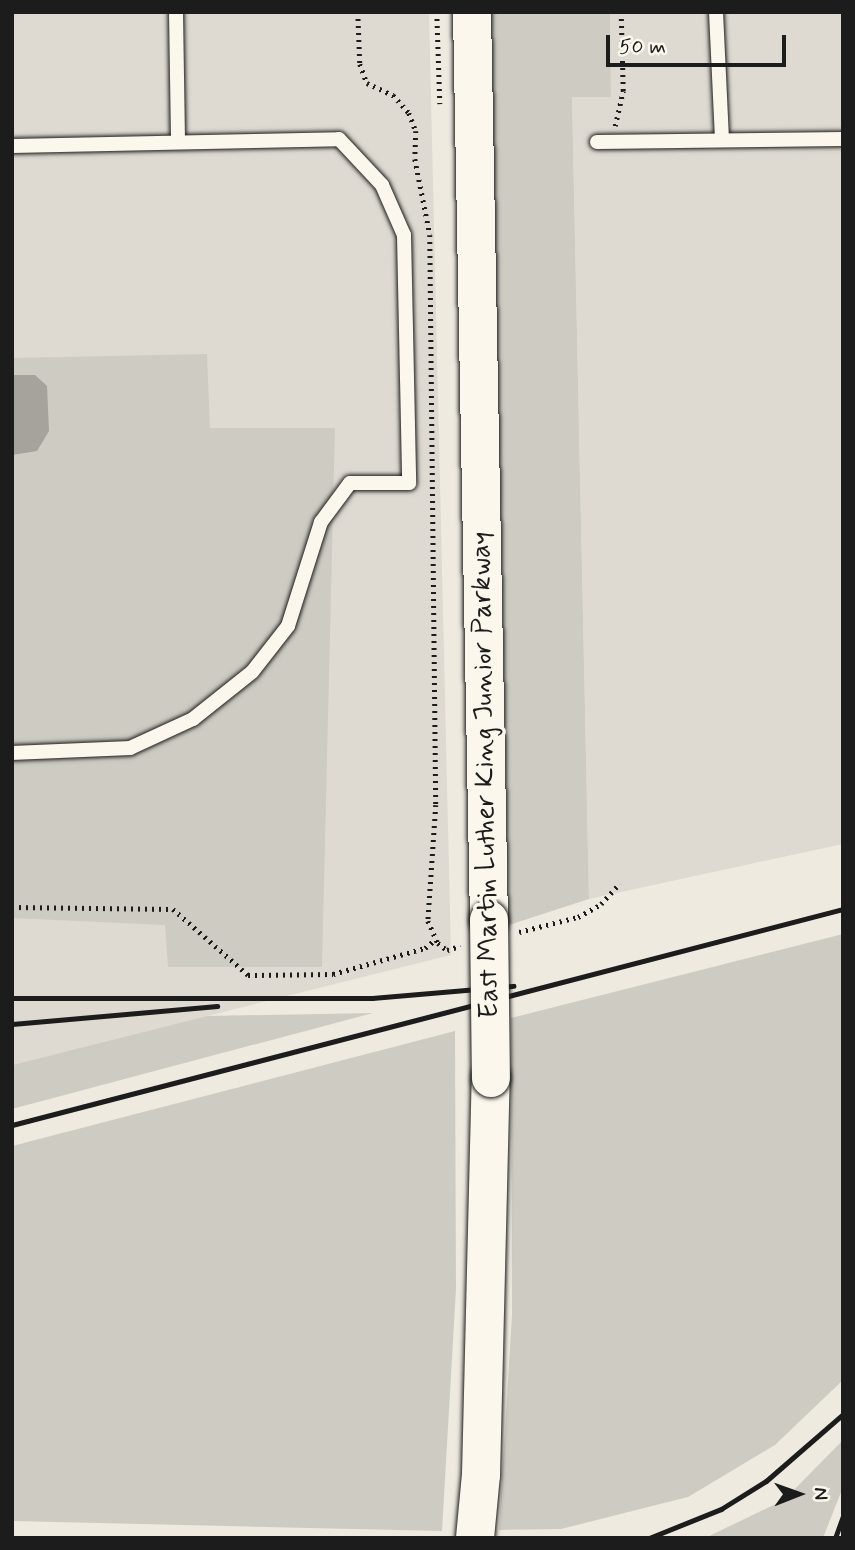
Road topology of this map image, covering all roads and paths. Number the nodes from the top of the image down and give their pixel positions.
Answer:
1 (176, 12) edge
2 (358, 12) edge
3 (472, 12) edge
4 (621, 12) edge
5 (716, 12) edge
6 (843, 139) edge
7 (722, 140) junction
8 (604, 141) joint
9 (178, 142) junction
10 (12, 146) edge
11 (12, 753) edge
12 (620, 883) dead end
13 (12, 907) edge
14 (491, 932) junction
15 (435, 939) junction
16 (475, 1538) edge

1 - 9 lane
2 - 15 path
3 - 14 main road, East Martin Luther King Junior Parkway
4 - 8 path
5 - 7 lane
6 - 7 lane
7 - 8 lane
9 - 10 lane
9 - 11 lane
12 - 14 path
13 - 15 path
14 - 15 path
14 - 16 main road, East Martin Luther King Junior Parkway, bridge

